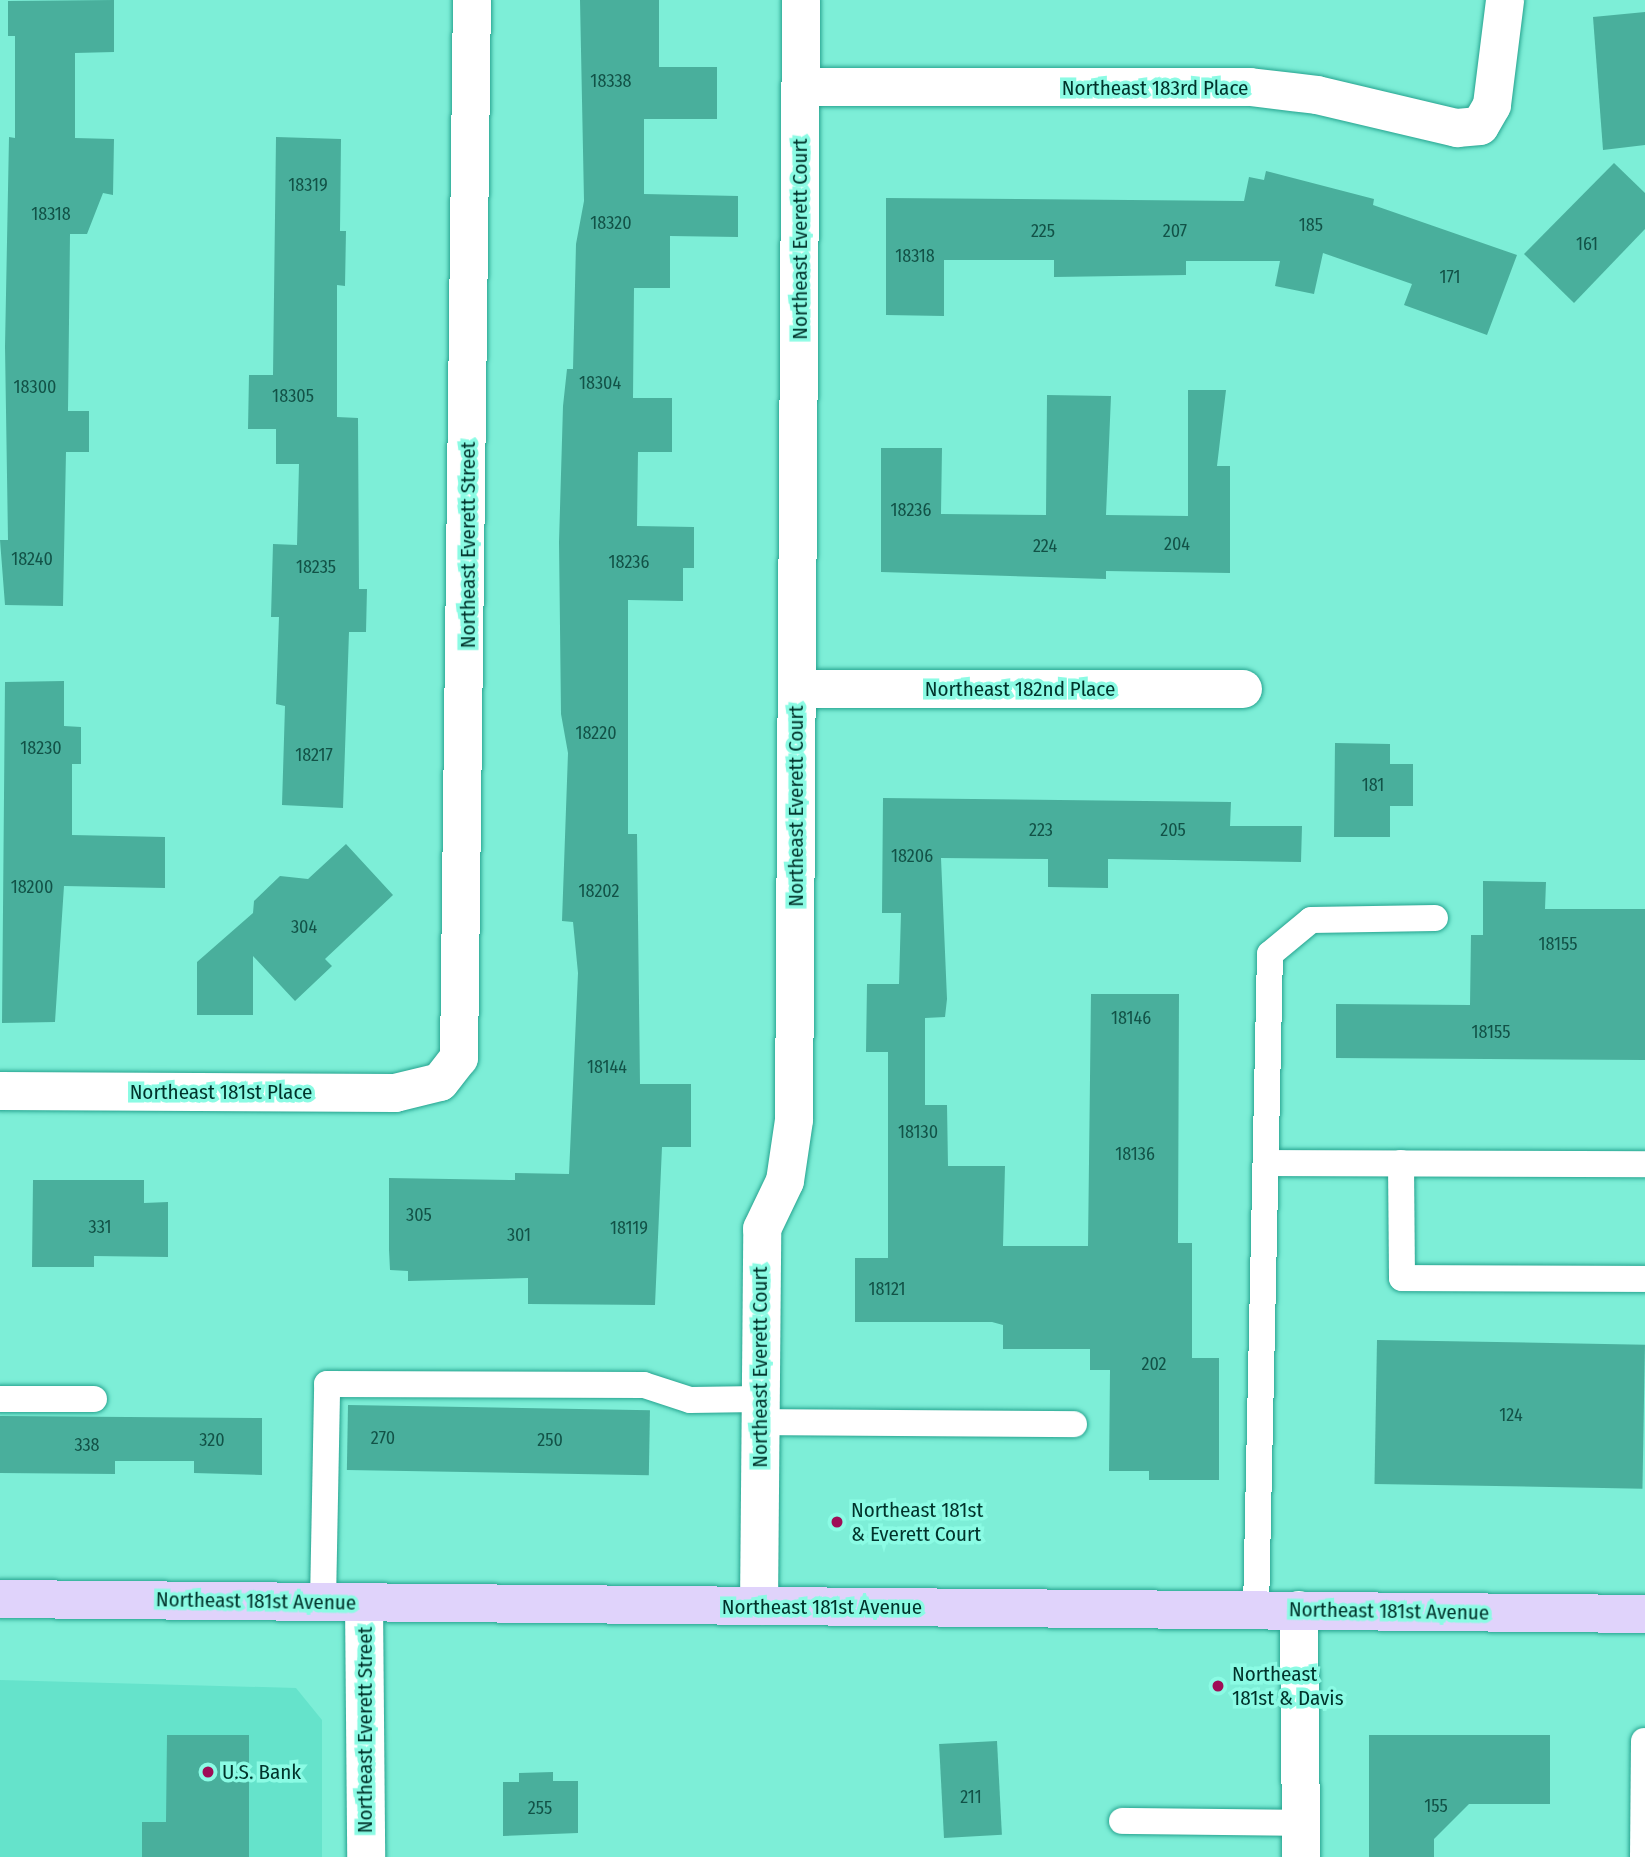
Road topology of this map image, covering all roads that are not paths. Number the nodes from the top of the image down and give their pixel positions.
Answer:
1 (472, 0) edge
2 (801, 0) edge
3 (1505, 0) edge
4 (801, 87) junction
5 (797, 689) junction
6 (1243, 689) dead end
7 (1435, 918) dead end
8 (440, 1082) joint
9 (0, 1090) edge
10 (1267, 1163) junction
11 (1401, 1163) junction
12 (1645, 1164) edge
13 (1645, 1279) edge
14 (0, 1399) edge
15 (94, 1399) dead end
16 (759, 1410) junction
17 (1074, 1424) dead end
18 (0, 1599) edge
19 (323, 1602) junction
20 (364, 1602) junction
21 (759, 1606) junction
22 (1256, 1610) junction
23 (1299, 1610) junction
24 (1645, 1614) edge
25 (1644, 1741) edge
26 (1122, 1821) dead end
27 (1300, 1840) edge
28 (366, 1857) edge
29 (1643, 1857) edge

1 - 8 street, Northeast Everett Street
2 - 4 street, Northeast Everett Court
3 - 4 street, Northeast 183rd Place
4 - 5 street, Northeast Everett Court
5 - 6 street, Northeast 182nd Place
5 - 16 street, Northeast Everett Court
7 - 10 lane
8 - 9 street, Northeast 181st Place
10 - 11 lane
10 - 22 lane
11 - 12 lane
11 - 13 lane
14 - 15 lane
16 - 17 lane
16 - 19 lane
16 - 21 street, Northeast Everett Court
18 - 19 main road, Northeast 181st Avenue
19 - 20 main road, Northeast 181st Avenue
20 - 21 main road, Northeast 181st Avenue
20 - 28 street, Northeast Everett Street
21 - 22 main road, Northeast 181st Avenue
22 - 23 main road, Northeast 181st Avenue
23 - 24 main road, Northeast 181st Avenue
23 - 27 street
25 - 29 lane
26 - 27 lane

